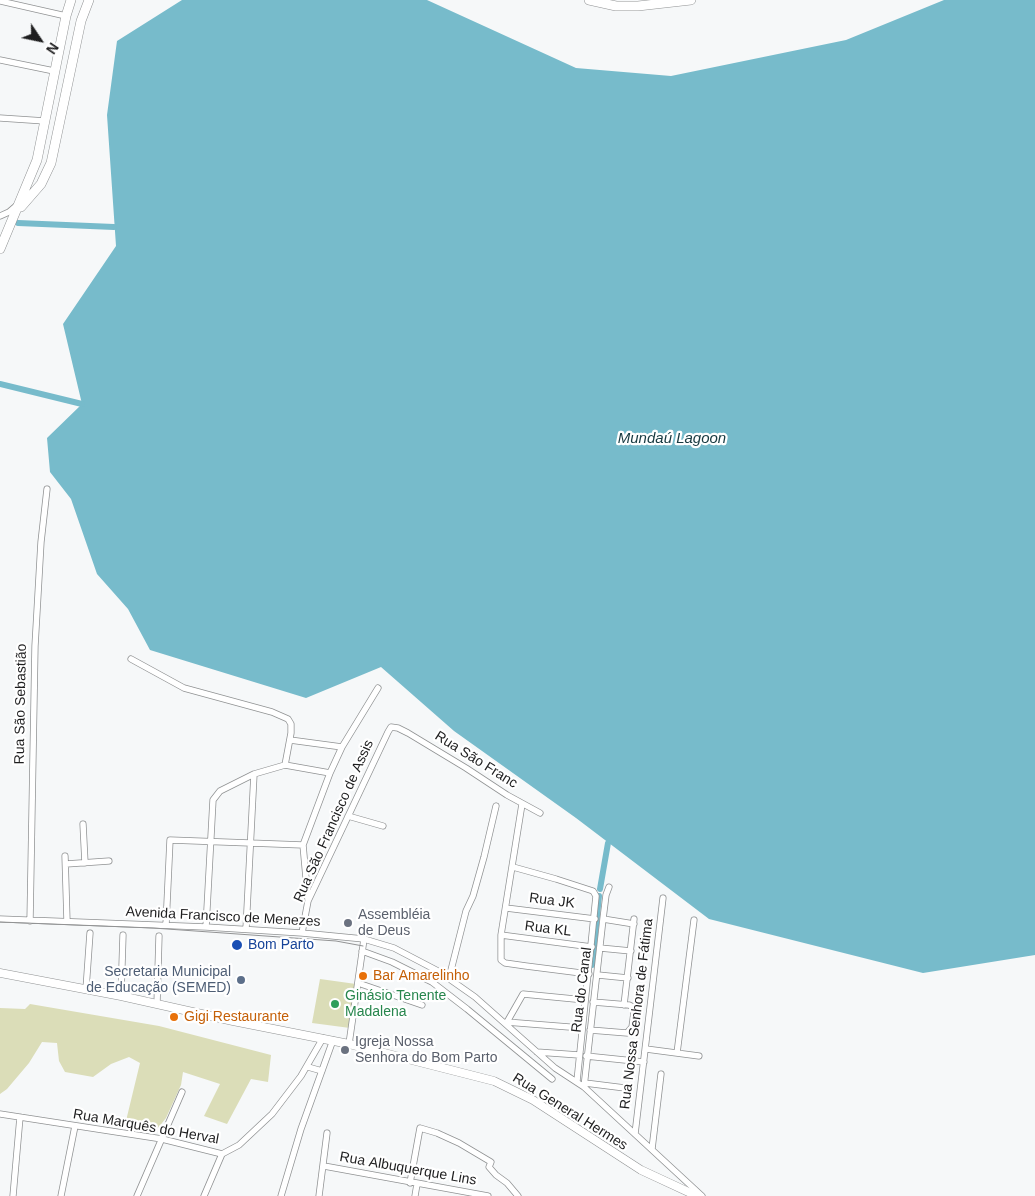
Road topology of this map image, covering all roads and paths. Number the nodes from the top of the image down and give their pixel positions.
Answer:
1 (71, 0) edge
2 (89, 0) edge
3 (589, 0) edge
4 (691, 0) edge
5 (0, 1) edge
6 (66, 16) junction
7 (60, 44) junction
8 (75, 47) junction
9 (57, 59) junction
10 (0, 60) edge
11 (72, 62) junction
12 (54, 71) junction
13 (0, 118) edge
14 (45, 121) junction
15 (20, 203) junction
16 (15, 216) junction
17 (0, 217) edge
18 (0, 223) edge
19 (6, 233) junction
20 (0, 249) edge
21 (47, 489) dead end
22 (130, 659) dead end
23 (378, 688) dead end
24 (398, 728) joint
25 (290, 740) junction
26 (342, 747) junction
27 (285, 765) junction
28 (330, 773) junction
29 (254, 774) junction
30 (522, 804) junction
31 (496, 806) dead end
32 (540, 814) dead end
33 (348, 816) junction
34 (84, 824) dead end
35 (382, 826) dead end
36 (210, 842) junction
37 (250, 844) junction
38 (303, 844) junction
39 (65, 856) dead end
40 (109, 861) dead end
41 (85, 863) junction
42 (66, 864) junction
43 (513, 867) junction
44 (609, 887) dead end
45 (663, 898) dead end
46 (308, 901) junction
47 (506, 908) junction
48 (0, 919) edge
49 (595, 919) junction
50 (603, 919) junction
51 (694, 920) dead end
52 (30, 921) junction
53 (67, 921) junction
54 (166, 925) junction
55 (206, 927) junction
56 (246, 929) junction
57 (90, 933) dead end
58 (302, 933) junction
59 (123, 935) dead end
60 (501, 935) junction
61 (160, 936) dead end
62 (364, 939) junction
63 (592, 947) junction
64 (600, 948) junction
65 (362, 951) junction
66 (631, 951) junction
67 (0, 972) edge
68 (589, 974) junction
69 (598, 975) junction
70 (449, 978) junction
71 (628, 978) junction
72 (358, 983) junction
73 (86, 989) junction
74 (122, 996) junction
75 (585, 1000) junction
76 (593, 1002) junction
77 (157, 1004) junction
78 (422, 1005) dead end
79 (624, 1005) junction
80 (505, 1022) junction
81 (582, 1028) junction
82 (590, 1030) junction
83 (323, 1038) junction
84 (333, 1040) junction
85 (527, 1043) junction
86 (349, 1044) junction
87 (646, 1050) junction
88 (519, 1052) junction
89 (537, 1052) junction
90 (677, 1052) junction
91 (579, 1055) junction
92 (586, 1056) junction
93 (700, 1056) dead end
94 (644, 1062) junction
95 (308, 1067) junction
96 (322, 1071) junction
97 (661, 1074) dead end
98 (552, 1079) dead end
99 (577, 1081) junction
100 (584, 1085) junction
101 (624, 1088) dead end
102 (182, 1092) dead end
103 (0, 1114) edge
104 (20, 1117) junction
105 (75, 1126) junction
106 (327, 1133) dead end
107 (635, 1134) junction
108 (162, 1139) junction
109 (652, 1149) junction
110 (222, 1154) junction
111 (324, 1166) junction
112 (410, 1183) junction
113 (417, 1184) junction
114 (690, 1184) junction
115 (683, 1193) edge
116 (13, 1196) edge
117 (61, 1196) edge
118 (137, 1196) edge
119 (204, 1196) edge
120 (281, 1196) edge
121 (319, 1196) edge
122 (415, 1196) edge
123 (488, 1196) edge
124 (518, 1196) edge
125 (697, 1196) edge
126 (702, 1196) edge

1 - 6 main road
2 - 8 main road
3 - 4 main road
5 - 6 street
6 - 7 main road
7 - 8 main road
7 - 9 main road
8 - 11 main road
9 - 11 main road
9 - 12 main road
10 - 12 street
11 - 16 main road
12 - 14 main road
13 - 14 street
14 - 15 main road
15 - 16 main road
15 - 17 street
16 - 17 street
16 - 19 main road
18 - 19 main road
19 - 20 main road
21 - 52 street, Rua São Sebastião
22 - 25 street
23 - 26 street
24 - 30 street, Rua São Franc
24 - 33 street, Rua São Francisco de Assis
25 - 26 street
25 - 27 street
26 - 28 street
27 - 28 street
27 - 29 street
28 - 38 street
29 - 36 street
29 - 37 street
30 - 32 street, Rua São Franc
30 - 43 street
31 - 70 street
33 - 35 street
33 - 46 street, Rua São Francisco de Assis
34 - 41 street
36 - 37 street
36 - 54 street
36 - 55 street
37 - 38 street
37 - 56 street
38 - 46 street
39 - 42 street
40 - 41 street
41 - 42 street
42 - 53 street
43 - 47 street
43 - 49 street, Rua do Canal
44 - 50 street, Rua do Canal
45 - 87 street, Rua Nossa Senhora de Fátima
46 - 58 street, Rua São Francisco de Assis
47 - 49 street, Rua JK
47 - 60 street
48 - 52 street, Avenida Francisco de Menezes
49 - 63 street, Rua do Canal
50 - 64 street, Rua do Canal
50 - 66 street
51 - 90 street
52 - 53 street, Avenida Francisco de Menezes
53 - 54 street, Avenida Francisco de Menezes
54 - 55 street, Avenida Francisco de Menezes
55 - 56 street, Avenida Francisco de Menezes
56 - 58 street, Avenida Francisco de Menezes
57 - 73 street
58 - 62 street, Avenida Francisco de Menezes
59 - 74 street
60 - 63 street, Rua KL
60 - 68 street
61 - 77 street
62 - 65 street
62 - 70 street, Avenida Francisco de Menezes
63 - 68 street, Rua do Canal
64 - 66 street
64 - 69 street, Rua do Canal
65 - 72 street
65 - 88 street
66 - 71 street
67 - 73 street, Rua General Hermes
68 - 75 street, Rua do Canal
69 - 71 street
69 - 76 street, Rua do Canal
70 - 80 street, Avenida Francisco de Menezes
71 - 79 street
72 - 78 street
72 - 86 street
73 - 74 street, Rua General Hermes
74 - 77 street, Rua General Hermes
75 - 80 street
75 - 81 street, Rua do Canal
76 - 79 street
76 - 82 street, Rua do Canal
77 - 83 street, Rua General Hermes
79 - 82 street
80 - 81 street
80 - 85 street, Avenida Francisco de Menezes
81 - 91 street, Rua do Canal
82 - 92 street, Rua do Canal
83 - 84 street, Rua General Hermes
83 - 95 street, Rua Marquês do Herval
84 - 86 street, Rua General Hermes
84 - 96 street
85 - 88 street
85 - 89 street, Avenida Francisco de Menezes
86 - 115 street, Rua General Hermes
87 - 90 street
87 - 94 street, Rua Nossa Senhora de Fátima
88 - 98 street
89 - 91 street
89 - 99 street, Avenida Francisco de Menezes
90 - 93 street
91 - 99 street, Rua do Canal
92 - 94 street
92 - 100 street, Rua do Canal
94 - 107 street, Rua Nossa Senhora de Fátima
95 - 96 street
95 - 110 street, Rua Marquês do Herval
96 - 120 street
97 - 109 street
99 - 100 street, Avenida Francisco de Menezes
100 - 101 street
100 - 107 street, Avenida Francisco de Menezes
102 - 108 street
103 - 104 street, Rua Marquês do Herval
104 - 105 street, Rua Marquês do Herval
104 - 116 street
105 - 108 street, Rua Marquês do Herval
105 - 117 street
106 - 111 street
107 - 109 street, Avenida Francisco de Menezes
108 - 110 street, Rua Marquês do Herval
108 - 118 street
109 - 114 street, Avenida Francisco de Menezes
110 - 119 street
111 - 112 street, Rua Albuquerque Lins
111 - 121 street
112 - 113 street, Rua Albuquerque Lins
112 - 124 street
113 - 122 street
113 - 123 street, Rua Albuquerque Lins
114 - 115 street
114 - 126 street, Avenida Francisco de Menezes
115 - 125 street, Rua General Hermes

